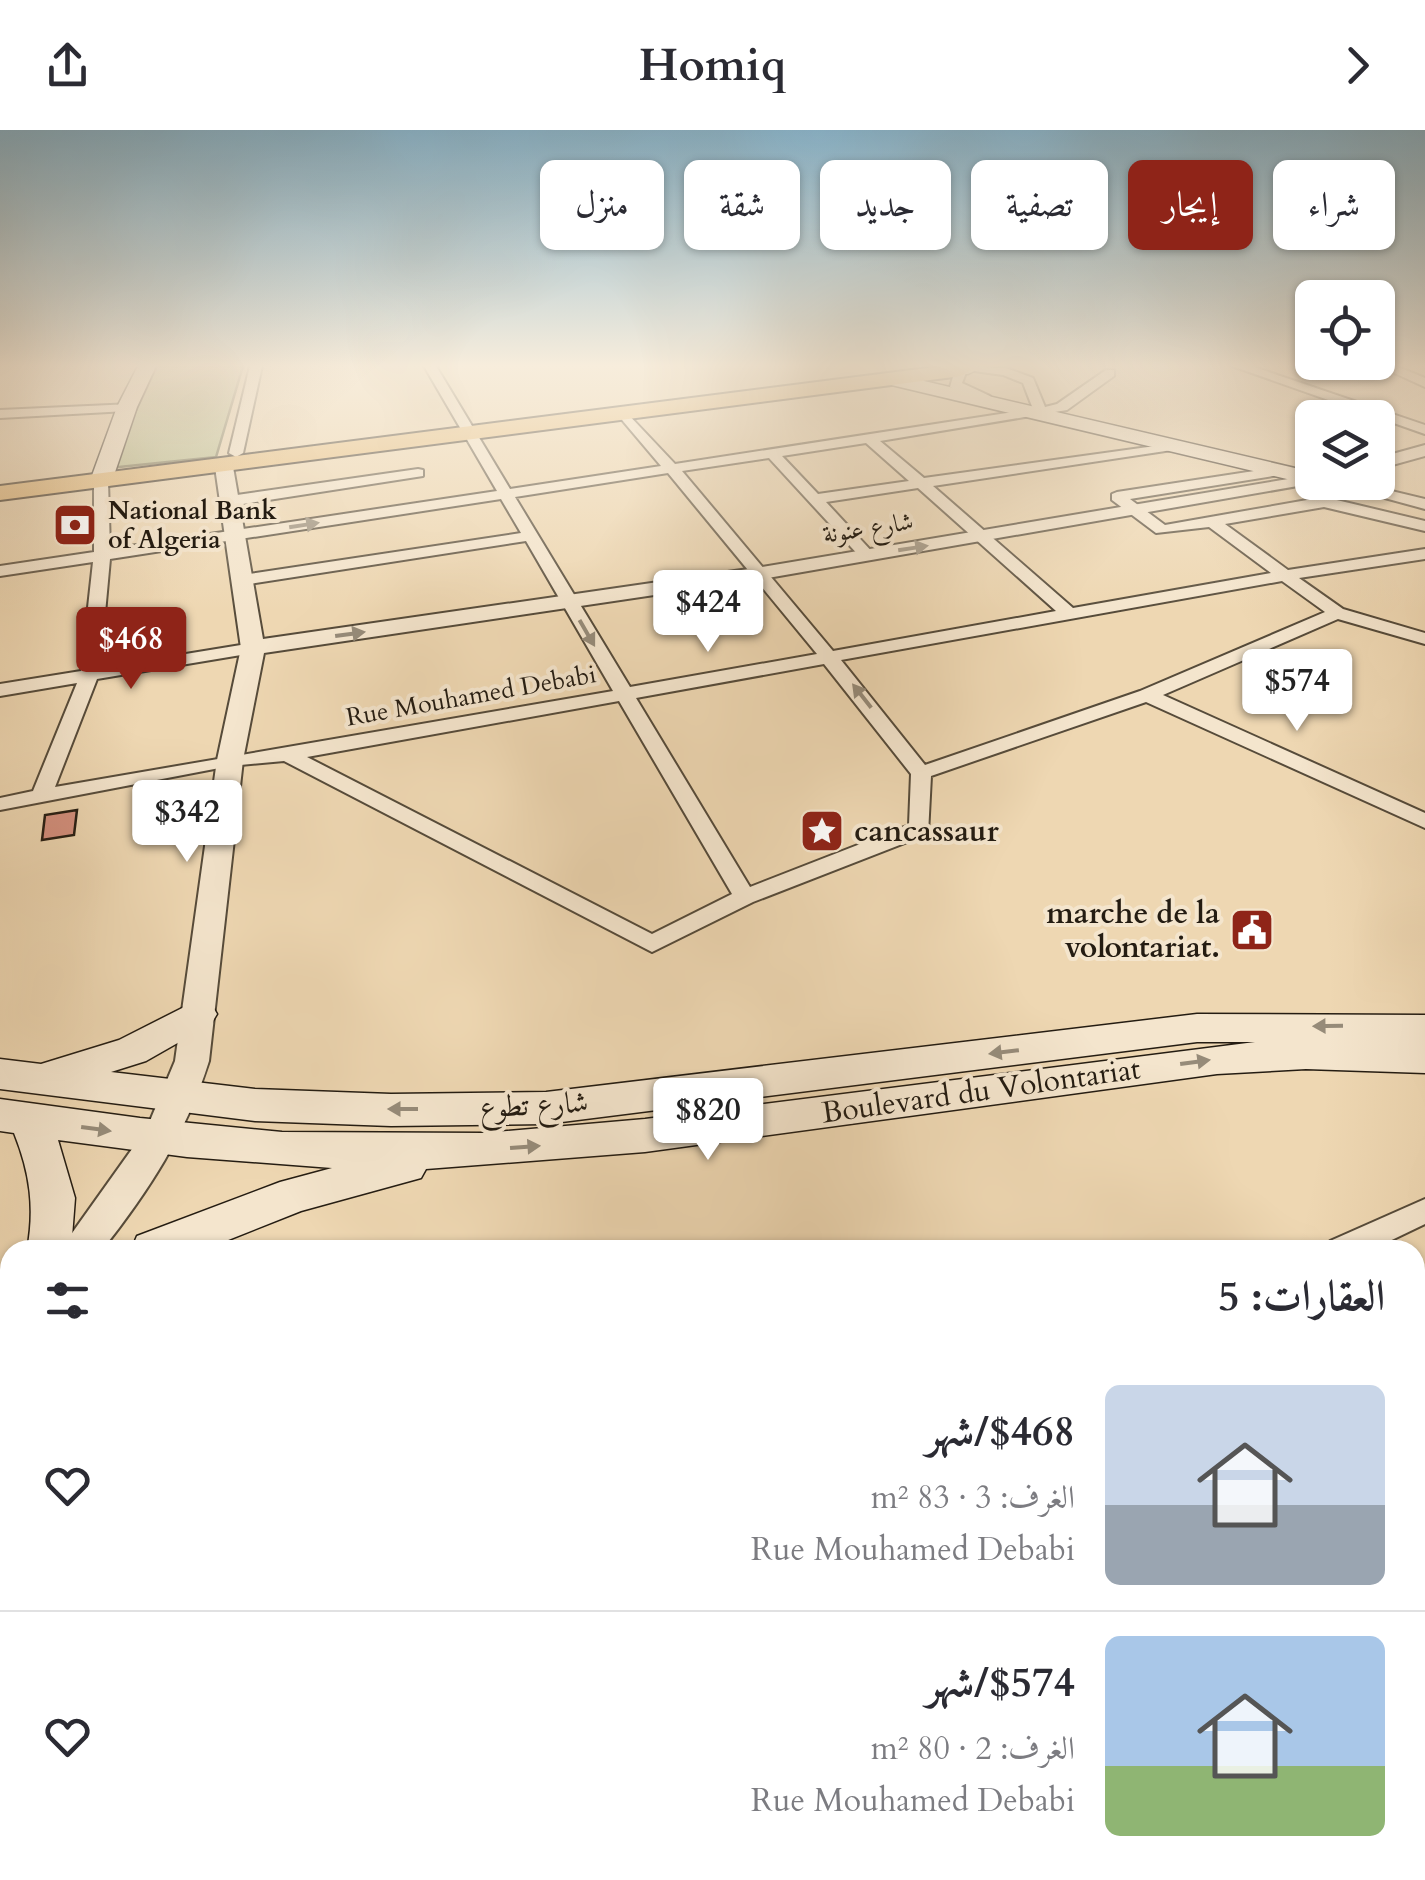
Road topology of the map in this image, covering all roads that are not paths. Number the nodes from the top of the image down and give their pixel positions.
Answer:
1 (112, 448) edge
2 (233, 448) edge
3 (339, 448) edge
4 (477, 448) edge
5 (655, 448) edge
6 (800, 448) edge
7 (880, 448) edge
8 (1161, 448) edge
9 (1179, 448) edge
10 (1425, 450) edge
11 (772, 452) junction
12 (1395, 459) edge
13 (230, 460) junction
14 (673, 468) junction
15 (1274, 472) junction
16 (418, 473) dead end
17 (1295, 477) edge
18 (101, 481) junction
19 (920, 483) junction
20 (1295, 484) edge
21 (0, 493) edge
22 (505, 494) junction
23 (1395, 497) edge
24 (815, 499) junction
25 (1321, 500) edge
26 (230, 501) junction
27 (1324, 502) junction
28 (1425, 504) edge
29 (1139, 513) junction
30 (1211, 520) junction
31 (1425, 526) edge
32 (236, 536) junction
33 (530, 536) junction
34 (982, 537) junction
35 (1425, 554) edge
36 (868, 556) junction
37 (102, 557) junction
38 (0, 571) edge
39 (762, 572) junction
40 (1285, 575) junction
41 (243, 580) junction
42 (569, 602) junction
43 (1336, 613) junction
44 (1071, 615) junction
45 (1425, 639) edge
46 (254, 648) junction
47 (833, 659) junction
48 (90, 674) junction
49 (0, 690) edge
50 (622, 693) junction
51 (1147, 695) junction
52 (286, 756) junction
53 (230, 760) junction
54 (922, 772) junction
55 (40, 797) junction
56 (0, 804) edge
57 (1425, 821) edge
58 (745, 897) junction
59 (198, 1014) junction
60 (1425, 1030) edge
61 (1425, 1058) edge
62 (13, 1097) edge
63 (182, 1098) junction
64 (162, 1139) junction
65 (471, 1150) junction
66 (1425, 1211) edge
67 (50, 1240) edge
68 (87, 1240) edge
69 (179, 1240) edge
70 (1363, 1240) edge

1 - 18 main road
2 - 13 street
3 - 13 main road
4 - 22 street
5 - 14 street
6 - 11 street
7 - 19 street
8 - 19 street
9 - 15 main road
10 - 12 street
11 - 14 street
11 - 24 street
13 - 18 main road
13 - 26 street
14 - 22 street
14 - 39 street
15 - 17 main road
15 - 29 street
16 - 26 street
18 - 21 main road
18 - 37 street
19 - 24 street
19 - 34 street
20 - 29 street, شارع عنونة
32 -> 22 street
22 - 33 street
23 - 28 street
24 - 36 street
25 - 27 street
26 - 32 street
27 - 30 street
27 - 31 street
29 - 30 street
29 - 34 street, شارع عنونة
30 - 40 street
32 - 37 street
32 - 41 street
33 - 41 street
33 - 42 street
36 -> 34 street, شارع عنونة
34 - 44 street
35 - 40 street, Rue Mouhamed Debabi
36 - 39 street, شارع عنونة
37 - 38 street
37 - 48 street
39 - 42 street, شارع عنونة
39 - 47 street
40 - 43 street
40 - 44 street, Rue Mouhamed Debabi
41 - 46 street
46 -> 42 street, شارع عنونة
42 -> 50 street
43 - 45 street
43 - 51 street
44 - 47 street, Rue Mouhamed Debabi
46 - 48 street
46 - 53 street
47 - 50 street, Rue Mouhamed Debabi
54 -> 47 street
48 - 49 street
48 - 55 street
50 - 52 street, Rue Mouhamed Debabi
50 - 58 street
51 - 54 street
51 - 57 street
52 - 53 street, Rue Mouhamed Debabi
52 - 58 street
53 - 55 street, Rue Mouhamed Debabi
53 - 59 street
54 - 58 street
55 - 56 street, Rue Mouhamed Debabi
59 - 62 main road
59 - 63 street
60 -> 63 main road, شارع تطوع
65 -> 61 main road, Boulevard du Volontariat
62 - 63 main road, شارع تطوع
62 -> 64 main road, Boulevard du Volontariat
62 - 67 main road
63 - 64 street
64 - 65 main road, Boulevard du Volontariat
64 - 68 street
65 - 69 main road
66 - 70 street

